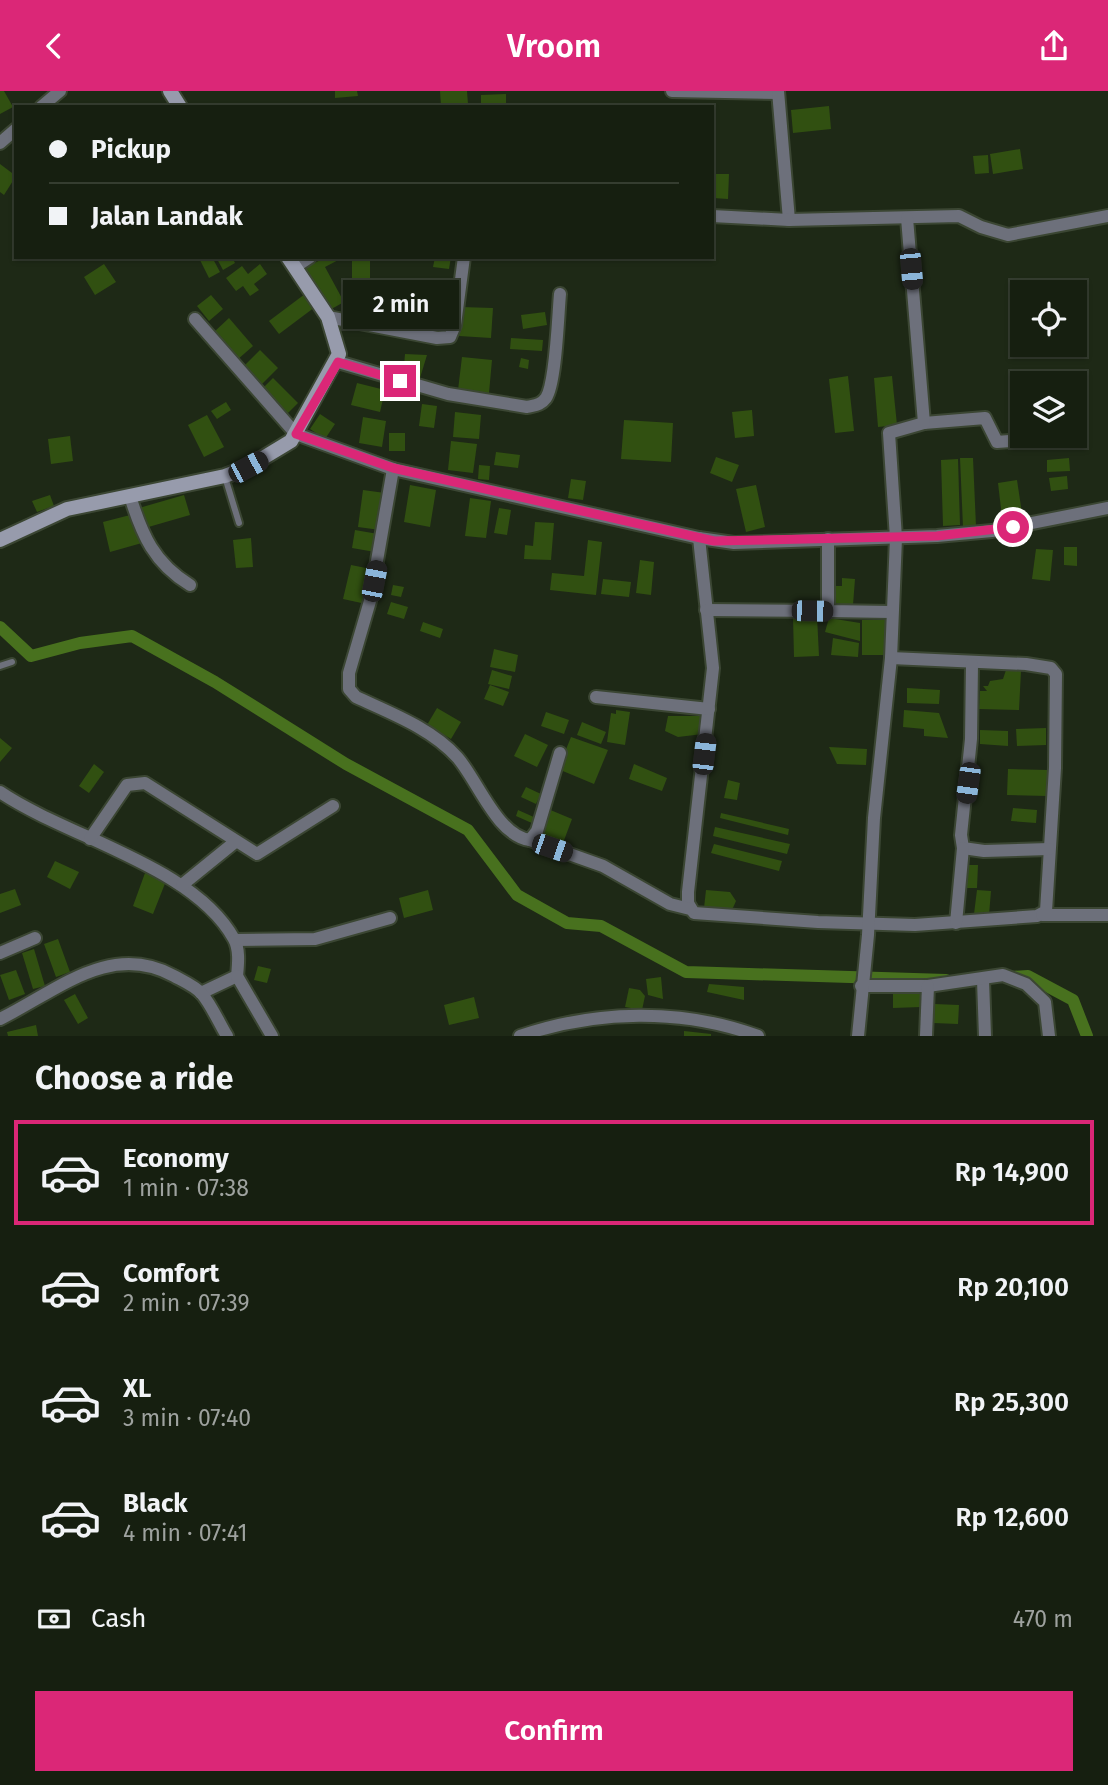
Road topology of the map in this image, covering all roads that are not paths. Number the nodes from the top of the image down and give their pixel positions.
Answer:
1 (60, 91) edge
2 (672, 91) edge
3 (778, 92) edge
4 (43, 105) edge
5 (14, 131) edge
6 (0, 143) edge
7 (714, 216) edge
8 (1108, 216) edge
9 (907, 218) junction
10 (789, 220) junction
11 (464, 259) edge
12 (291, 262) edge
13 (560, 294) dead end
14 (328, 317) junction
15 (195, 319) dead end
16 (338, 362) junction
17 (925, 423) junction
18 (296, 434) junction
19 (1010, 441) edge
20 (393, 468) junction
21 (225, 476) junction
22 (130, 496) junction
23 (1108, 508) edge
24 (239, 523) dead end
25 (699, 538) junction
26 (896, 538) junction
27 (828, 539) junction
28 (0, 540) edge
29 (190, 585) dead end
30 (706, 610) junction
31 (828, 611) junction
32 (891, 612) junction
33 (891, 658) junction
34 (12, 662) dead end
35 (972, 664) junction
36 (0, 666) edge
37 (596, 697) dead end
38 (709, 709) junction
39 (560, 753) dead end
40 (0, 792) edge
41 (333, 806) dead end
42 (90, 839) junction
43 (530, 840) junction
44 (235, 842) junction
45 (964, 848) junction
46 (1049, 849) junction
47 (182, 885) junction
48 (690, 909) junction
49 (1042, 915) junction
50 (1108, 915) edge
51 (390, 918) dead end
52 (956, 923) junction
53 (868, 928) junction
54 (35, 938) dead end
55 (235, 940) junction
56 (0, 953) edge
57 (237, 976) junction
58 (983, 980) junction
59 (861, 986) junction
60 (928, 986) junction
61 (201, 993) junction
62 (0, 1019) edge
63 (715, 1031) edge
64 (227, 1036) edge
65 (272, 1036) edge
66 (520, 1036) edge
67 (758, 1036) edge
68 (858, 1036) edge
69 (926, 1036) edge
70 (985, 1036) edge
71 (1049, 1036) edge

1 - 4 street
2 - 3 street
3 - 10 street
5 - 6 street
7 - 10 street
8 - 9 street
9 - 10 street
9 - 17 street
11 - 14 street
12 - 14 street
13 - 16 street
14 - 16 street
15 - 18 street
16 - 18 street
17 - 19 street
17 - 26 street
18 - 20 street
18 - 21 street
20 - 25 street
20 - 43 street
21 - 22 street
21 - 24 lane
22 - 28 street
22 - 29 street
23 - 26 street
25 - 27 street
25 - 30 street
26 - 27 street
26 - 32 street
27 - 31 street
30 - 31 street
30 - 38 street
31 - 32 street
32 - 33 street
33 - 35 street
33 - 53 street
34 - 36 lane
35 - 45 street
35 - 46 street
37 - 38 street
38 - 48 street
39 - 43 street
40 - 42 street
41 - 44 street
42 - 44 street
42 - 47 street
43 - 48 street
44 - 47 street
45 - 46 street
45 - 52 street
46 - 49 street
47 - 55 street
48 - 53 street
49 - 50 street
49 - 52 street
51 - 55 street
52 - 53 street
53 - 59 street
54 - 56 street
55 - 57 street
57 - 61 street
57 - 65 street
58 - 60 street
58 - 70 street
58 - 71 street
59 - 60 street
59 - 68 street
60 - 69 street
61 - 62 street
61 - 64 street
63 - 66 street
63 - 67 street

